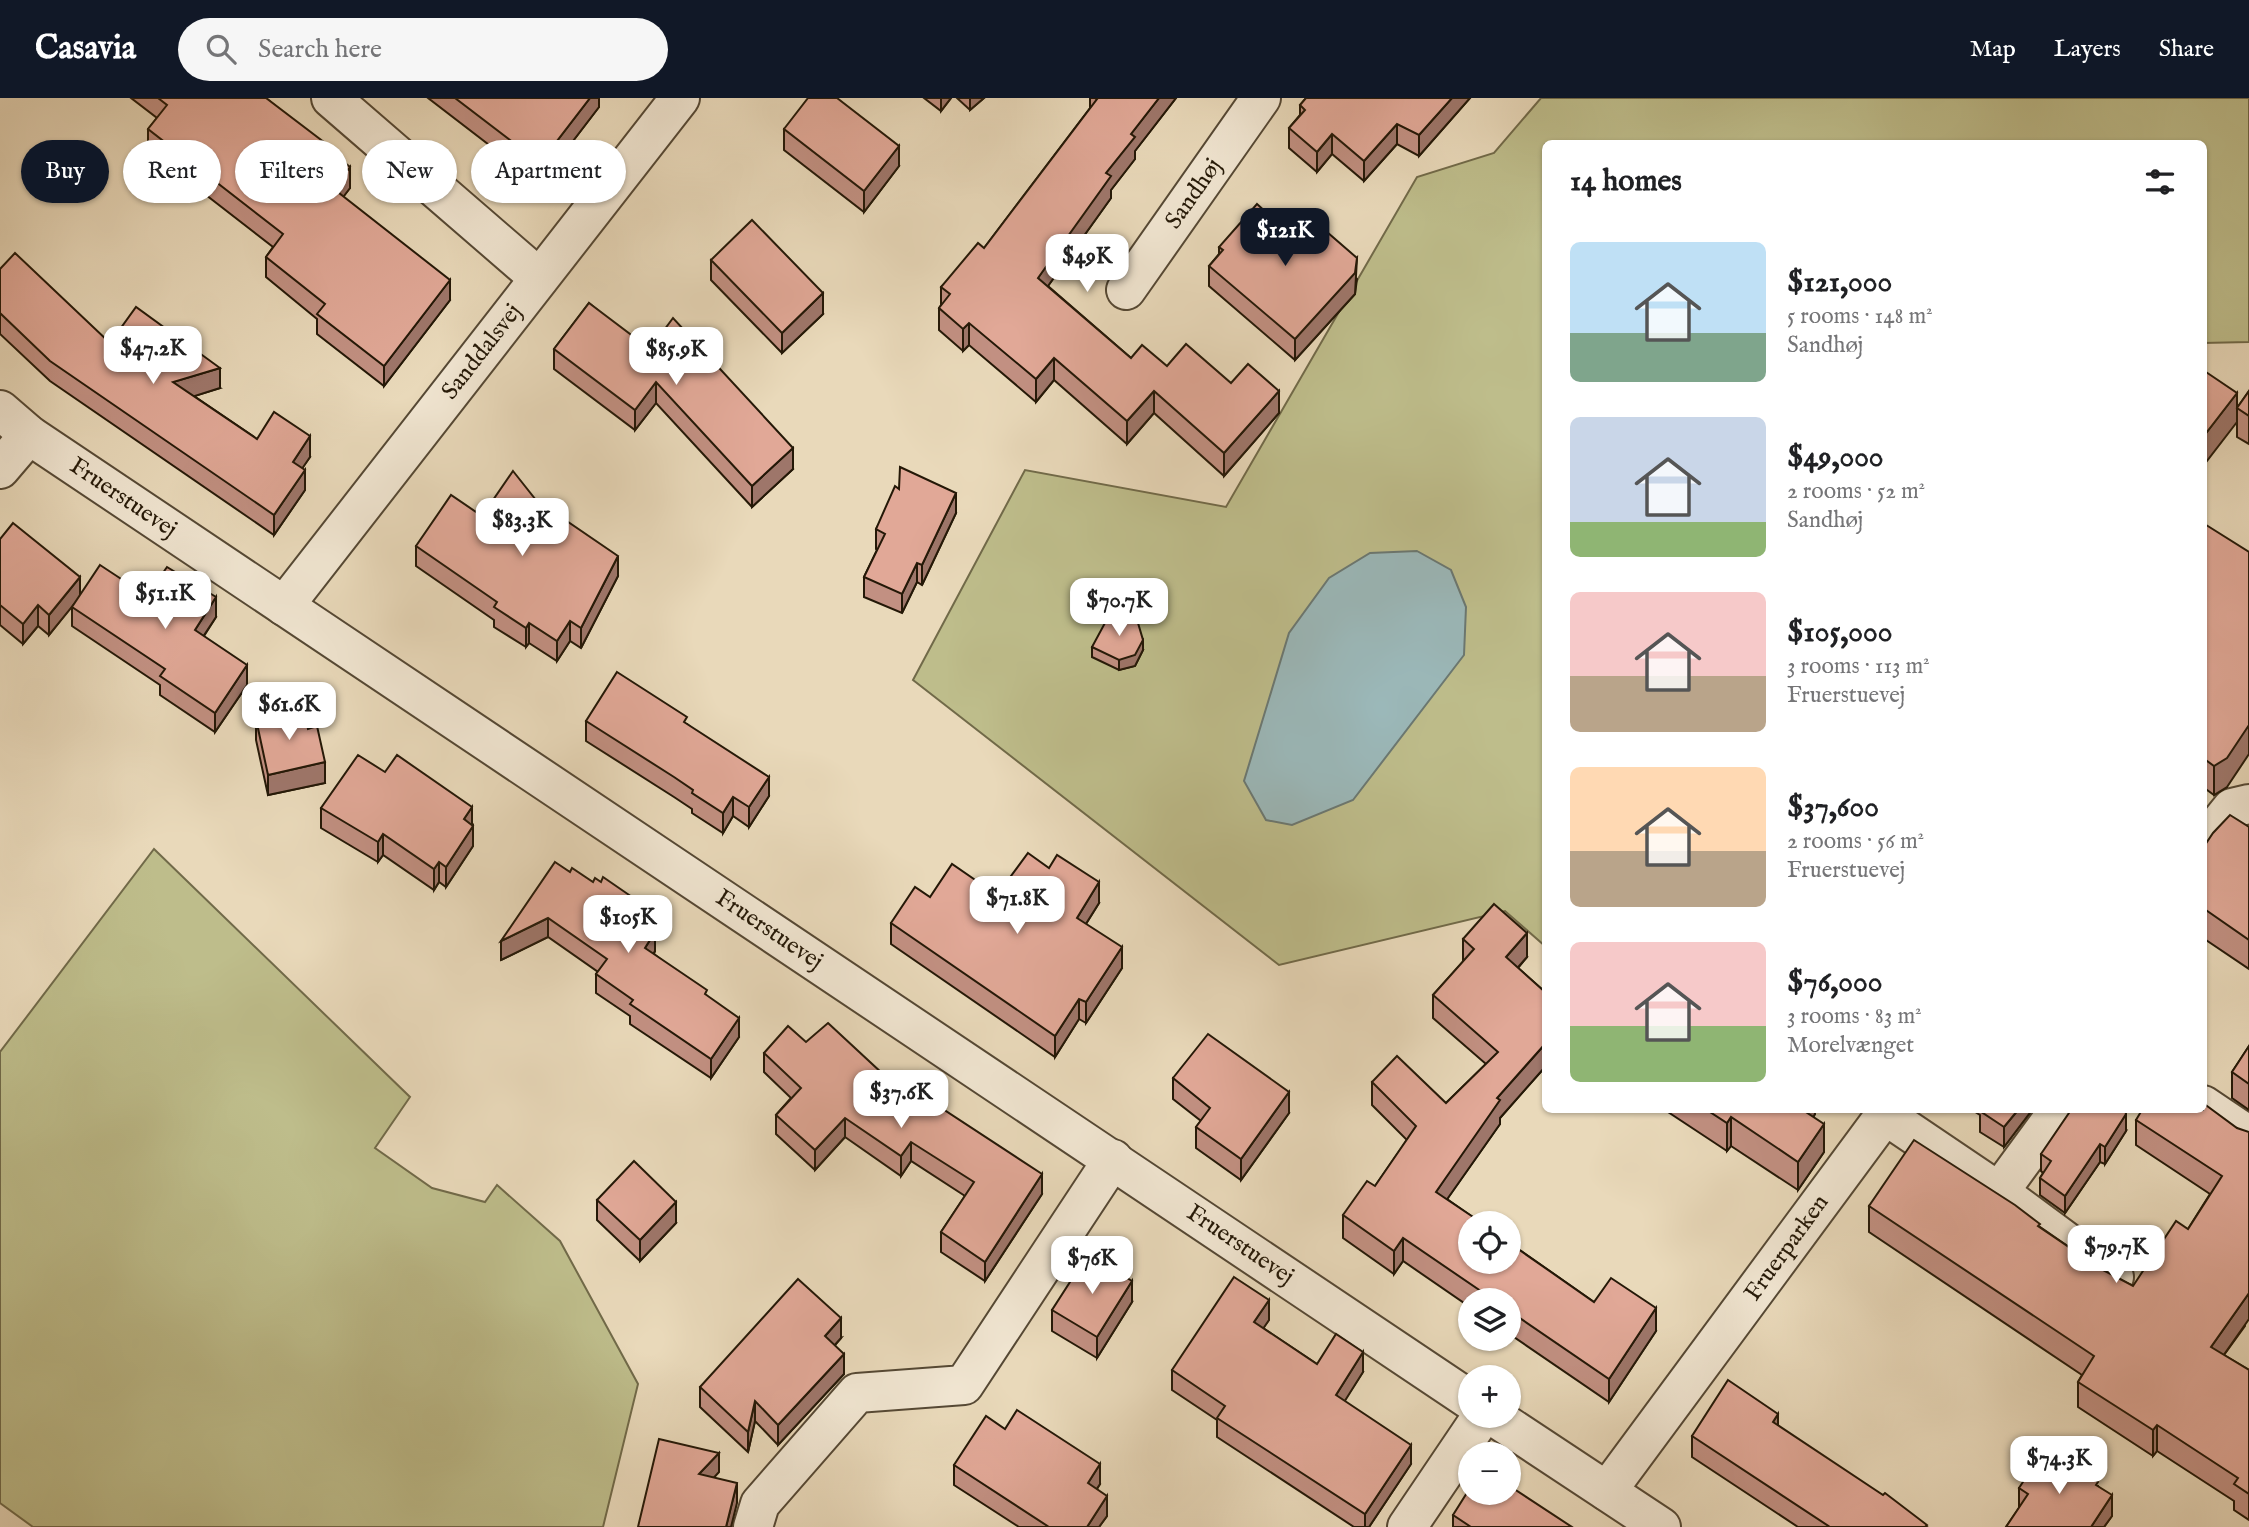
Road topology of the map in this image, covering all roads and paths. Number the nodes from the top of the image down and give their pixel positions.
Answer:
1 (331, 98) edge
2 (680, 98) edge
3 (1261, 98) edge
4 (539, 278) junction
5 (1126, 290) dead end
6 (0, 410) edge
7 (29, 435) junction
8 (0, 469) edge
9 (284, 606) junction
10 (2249, 804) edge
11 (2207, 840) edge
12 (2207, 1108) edge
13 (2057, 1113) edge
14 (2249, 1136) edge
15 (1112, 1159) junction
16 (1999, 1192) junction
17 (2114, 1277) edge
18 (1458, 1392) edge
19 (1474, 1428) edge
20 (1511, 1428) edge
21 (1607, 1491) junction
22 (753, 1527) edge
23 (1407, 1527) edge
24 (1661, 1527) edge

1 - 4 street
2 - 4 street, Sanddalsvej
3 - 5 street, Sandhøj
4 - 9 street, Sanddalsvej
6 - 7 street, Fruerstuevej
7 - 8 street
7 - 9 street, Fruerstuevej
9 - 15 street, Fruerstuevej
10 - 11 street
12 - 14 street
13 - 16 street
15 - 18 street, Fruerstuevej
15 - 22 street
16 - 17 street, Fruerparken
16 - 21 street, Fruerparken
19 - 23 street
20 - 21 street
21 - 24 street

